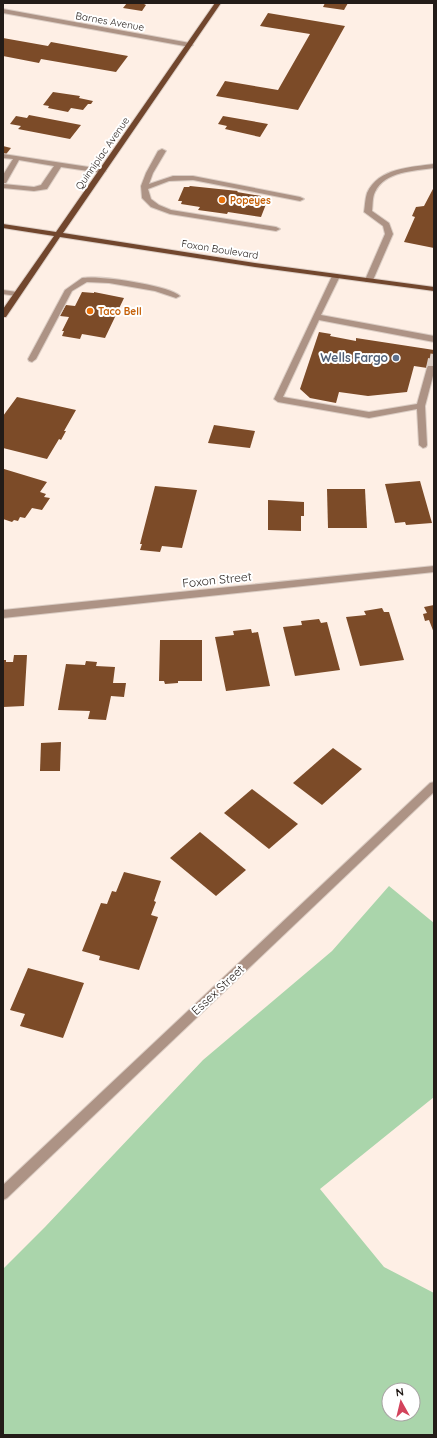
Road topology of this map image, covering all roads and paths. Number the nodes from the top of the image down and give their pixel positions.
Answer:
1 (218, 3) edge
2 (3, 12) edge
3 (190, 45) junction
4 (162, 151) dead end
5 (5, 156) dead end
6 (17, 158) junction
7 (59, 164) junction
8 (434, 166) edge
9 (3, 167) edge
10 (11, 168) junction
11 (102, 171) junction
12 (4, 178) edge
13 (3, 186) edge
14 (145, 188) junction
15 (300, 198) dead end
16 (3, 226) edge
17 (276, 229) dead end
18 (57, 234) junction
19 (336, 276) junction
20 (369, 280) junction
21 (434, 289) edge
22 (3, 292) edge
23 (17, 294) junction
24 (176, 296) dead end
25 (3, 315) edge
26 (317, 317) junction
27 (434, 339) edge
28 (32, 359) dead end
29 (431, 368) dead end
30 (421, 406) junction
31 (423, 445) dead end
32 (434, 569) edge
33 (3, 614) edge
34 (434, 786) edge
35 (3, 1194) edge

1 - 3 main road, Quinnipiac Avenue
2 - 3 street, Barnes Avenue
3 - 11 main road, Quinnipiac Avenue
4 - 14 street
5 - 6 street
6 - 7 street
6 - 10 street
7 - 11 street
7 - 13 street
8 - 20 street
9 - 10 street
10 - 12 street
11 - 18 main road, Quinnipiac Avenue
14 - 15 street
14 - 17 street
16 - 18 main road, Foxon Boulevard
18 - 19 main road, Foxon Boulevard
18 - 23 main road, Quinnipiac Avenue
19 - 20 main road, Foxon Boulevard
19 - 26 street
20 - 21 main road, Foxon Boulevard
22 - 23 street
23 - 25 main road, Quinnipiac Avenue
24 - 28 street
26 - 27 street
26 - 30 street
29 - 30 street
30 - 31 street
32 - 33 street, Foxon Street
34 - 35 street, Essex Street

